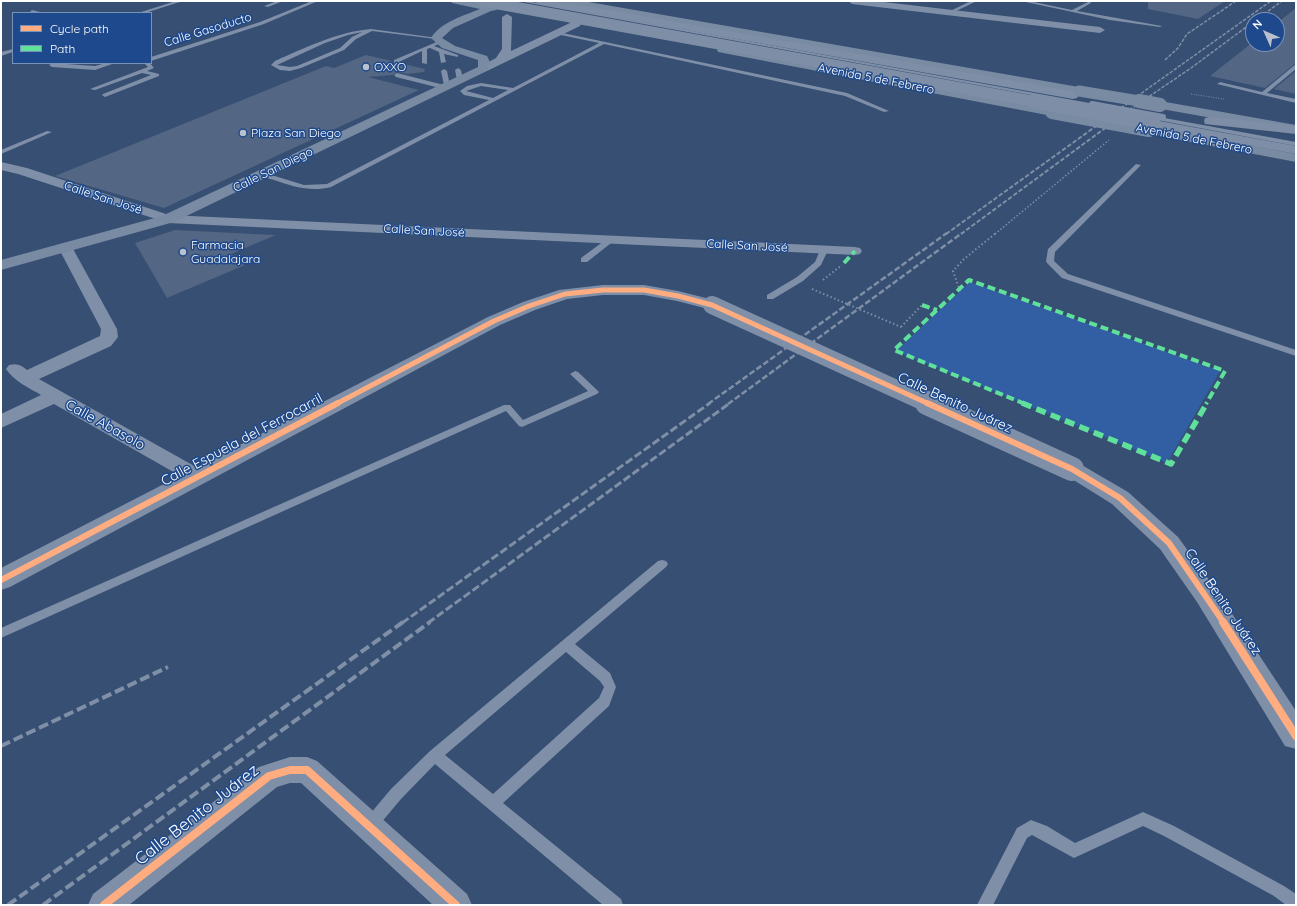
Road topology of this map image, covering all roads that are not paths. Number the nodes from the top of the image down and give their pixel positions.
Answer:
1 (181, 1) edge
2 (281, 1) edge
3 (316, 1) edge
4 (455, 1) edge
5 (482, 1) edge
6 (539, 1) edge
7 (566, 1) edge
8 (852, 1) edge
9 (974, 1) edge
10 (1023, 1) edge
11 (586, 2) edge
12 (1089, 2) edge
13 (508, 5) edge
14 (266, 6) dead end
15 (32, 11) dead end
16 (1073, 11) junction
17 (35, 12) edge
18 (143, 12) edge
19 (950, 12) junction
20 (563, 18) dead end
21 (576, 24) junction
22 (1160, 26) dead end
23 (371, 30) junction
24 (1100, 30) dead end
25 (558, 33) junction
26 (604, 43) junction
27 (434, 45) junction
28 (1, 49) edge
29 (12, 50) edge
30 (12, 50) edge
31 (733, 52) junction
32 (1, 54) edge
33 (152, 59) edge
34 (500, 61) junction
35 (443, 62) dead end
36 (425, 63) dead end
37 (109, 64) edge
38 (148, 64) edge
39 (52, 65) dead end
40 (397, 65) dead end
41 (1296, 66) edge
42 (483, 69) junction
43 (444, 71) dead end
44 (143, 72) junction
45 (397, 75) dead end
46 (1220, 84) dead end
47 (446, 87) junction
48 (93, 89) dead end
49 (514, 90) junction
50 (1262, 94) junction
51 (105, 95) dead end
52 (495, 100) junction
53 (1296, 102) edge
54 (886, 111) dead end
55 (1162, 119) junction
56 (1199, 120) junction
57 (1296, 129) edge
58 (49, 132) dead end
59 (1296, 137) edge
60 (1296, 141) edge
61 (1296, 144) edge
62 (1225, 145) junction
63 (1296, 151) edge
64 (1, 152) edge
65 (1296, 158) edge
66 (1138, 164) dead end
67 (1, 166) edge
68 (263, 174) junction
69 (168, 220) junction
70 (611, 240) junction
71 (64, 247) junction
72 (824, 250) junction
73 (855, 251) dead end
74 (584, 260) dead end
75 (1, 265) edge
76 (770, 297) dead end
77 (494, 321) joint
78 (1296, 353) edge
79 (575, 374) dead end
80 (55, 396) junction
81 (1, 422) edge
82 (198, 477) junction
83 (662, 564) dead end
84 (1, 580) edge
85 (1, 633) edge
86 (567, 644) junction
87 (1296, 736) edge
88 (436, 755) junction
89 (493, 803) junction
90 (368, 826) junction
91 (1296, 903) edge
92 (104, 905) edge
93 (456, 905) edge
94 (615, 905) edge
95 (985, 905) edge

1 - 18 lane
2 - 14 lane
3 - 33 lane, Calle Gasoducto
4 - 13 main road, Avenida 5 de Febrero
5 - 55 highway, Avenida 5 de Febrero, bridge
6 - 55 highway, Avenida 5 de Febrero
7 - 11 main road, Avenida 5 de Febrero
8 - 19 street
9 - 19 lane
10 - 16 lane
11 - 55 main road, Avenida 5 de Febrero, bridge
12 - 16 lane
13 - 21 main road, Avenida 5 de Febrero
13 - 27 main road
13 - 34 street
13 - 55 lane, bridge
15 - 17 lane
16 - 22 lane
19 - 24 street
20 - 31 street
21 - 25 street, Calle San Diego
21 - 31 main road, Avenida 5 de Febrero
23 - 23 lane
23 - 27 lane
25 - 26 lane
25 - 34 street, Calle San Diego
26 - 49 lane
26 - 54 lane
27 - 35 lane
27 - 36 lane
27 - 40 lane
27 - 42 main road
28 - 29 lane
30 - 32 lane
31 - 55 main road, Avenida 5 de Febrero, bridge
34 - 42 street, Calle San Diego
37 - 39 lane
38 - 44 lane
41 - 50 lane
42 - 47 main road, Calle San Diego
43 - 47 lane
44 - 48 lane
44 - 51 lane
45 - 47 lane
46 - 50 lane
47 - 68 main road, Calle San Diego
49 - 52 lane
49 - 52 lane
50 - 53 lane
52 - 68 lane
55 - 56 highway, Avenida 5 de Febrero
55 - 57 main road, Avenida 5 de Febrero
55 - 60 lane
55 - 61 lane
55 - 62 main road, Avenida 5 de Febrero
55 - 63 highway, Avenida 5 de Febrero
56 - 57 highway
56 - 59 highway, Avenida 5 de Febrero
58 - 64 lane
62 - 63 highway
62 - 65 main road, Avenida 5 de Febrero
66 - 78 lane
67 - 69 street, Calle San José
68 - 69 main road, Calle San Diego
69 - 70 street, Calle San José
69 - 71 main road, Calle San Diego
70 - 72 street, Calle San José
70 - 74 lane
71 - 75 main road, Calle San Diego
71 - 80 street, Calle Abasolo
72 - 73 street, Calle San José
72 - 76 lane
77 - 82 street, Calle Espuela del Ferrocarril
77 - 87 street, Calle Benito Juárez, bridge
79 - 85 lane
80 - 81 street
80 - 82 street, Calle Abasolo
82 - 84 street, Calle Espuela del Ferrocarril
83 - 86 lane
86 - 88 lane
86 - 89 lane
88 - 89 lane
88 - 90 lane
89 - 94 lane
90 - 92 street, Calle Benito Juárez
90 - 93 street, Calle Benito Juárez
91 - 95 lane

